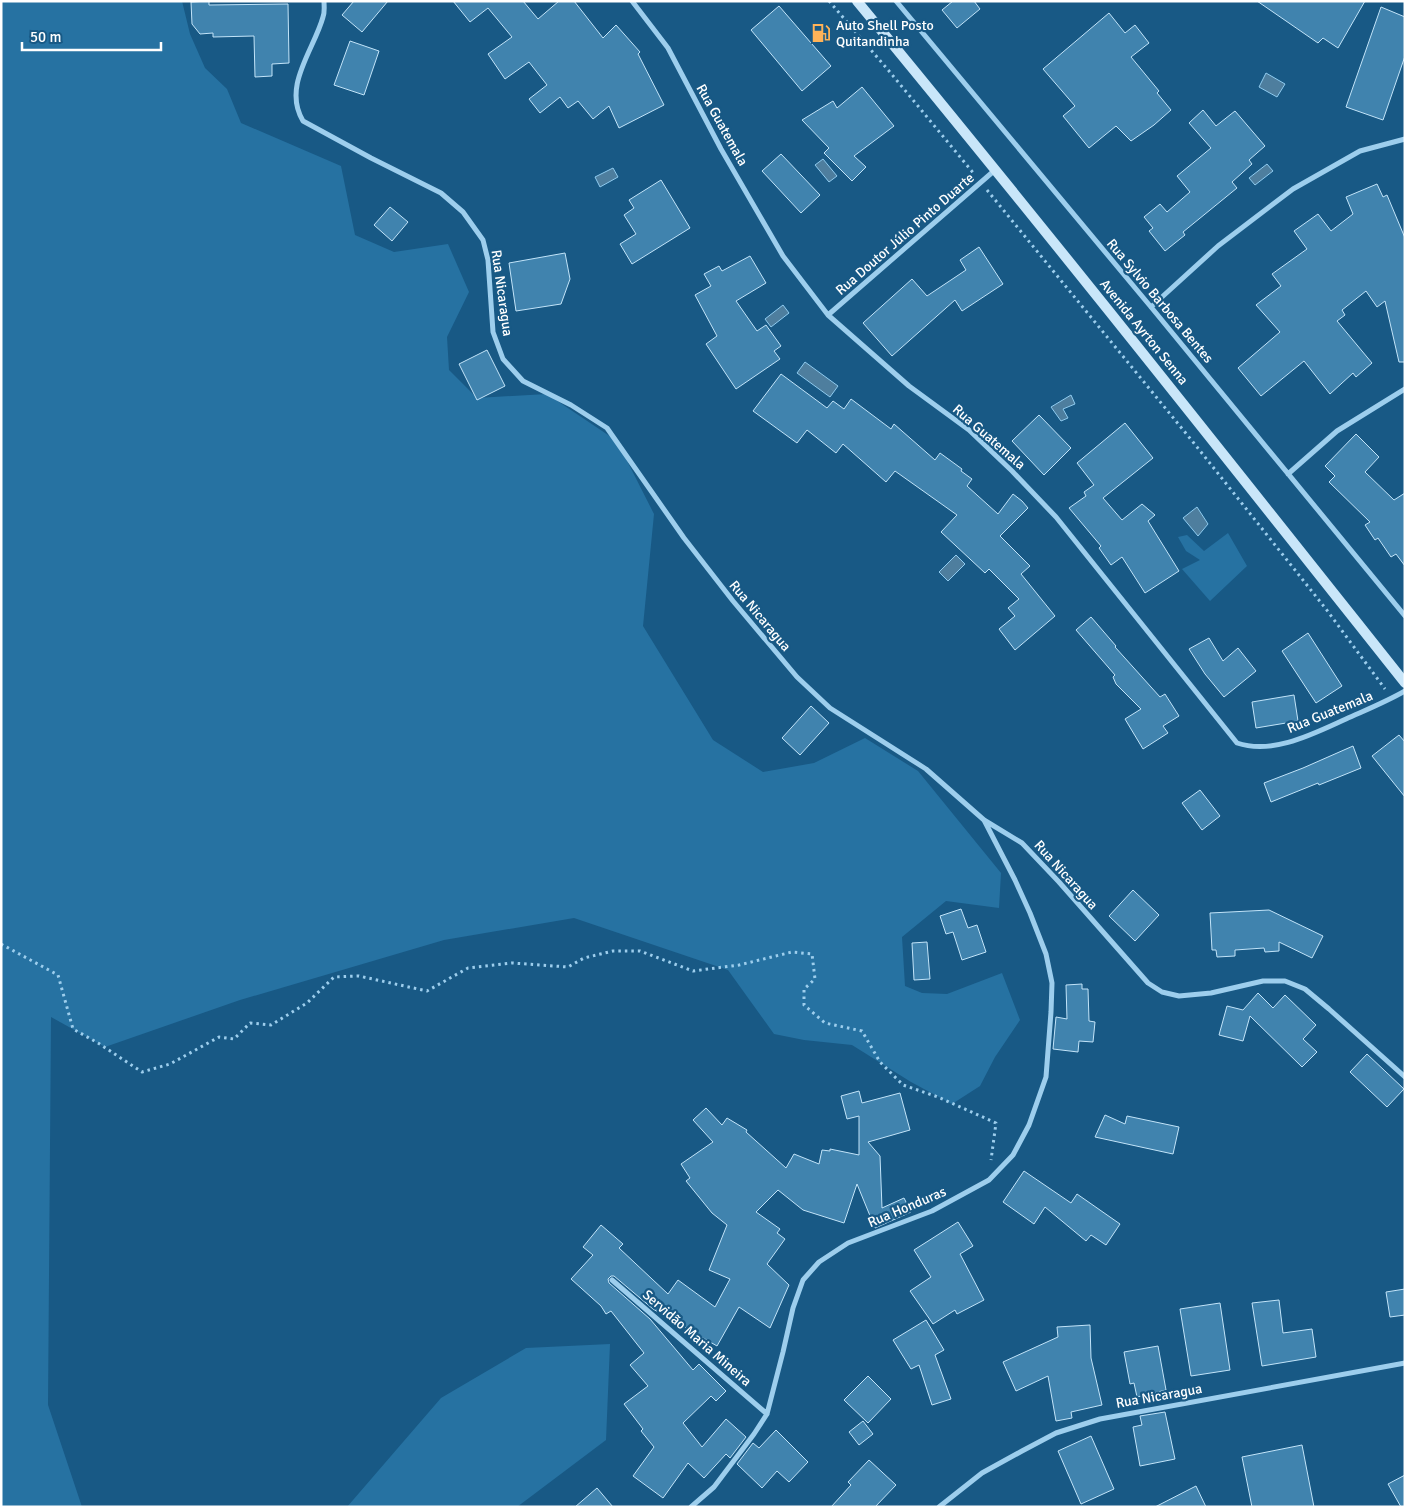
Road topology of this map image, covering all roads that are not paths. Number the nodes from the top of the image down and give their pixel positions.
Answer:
1 (324, 1) edge
2 (632, 1) edge
3 (857, 1) edge
4 (896, 1) edge
5 (1405, 139) edge
6 (996, 169) junction
7 (1151, 307) junction
8 (828, 315) junction
9 (1405, 389) edge
10 (1288, 474) junction
11 (1405, 616) edge
12 (1405, 683) edge
13 (1405, 691) edge
14 (984, 820) junction
15 (1405, 1077) edge
16 (612, 1280) dead end
17 (1405, 1363) edge
18 (767, 1414) junction
19 (691, 1507) edge
20 (939, 1507) edge

1 - 14 street, Rua Nicaragua
2 - 8 street, Rua Guatemala
3 - 6 main road, Avenida Ayrton Senna
4 - 7 street, Rua Sylvio Barbosa Bentes
5 - 7 street
6 - 8 street, Rua Doutor Júlio Pinto Duarte
6 - 12 main road, Avenida Ayrton Senna
7 - 10 street, Rua Sylvio Barbosa Bentes
8 - 13 street, Rua Guatemala
9 - 10 street
10 - 11 street, Rua Sylvio Barbosa Bentes
14 - 15 street, Rua Nicaragua
14 - 18 street, Rua Honduras
16 - 18 street, Servidão Maria Mineira
17 - 20 street, Rua Nicaragua
18 - 19 street, Rua Honduras

